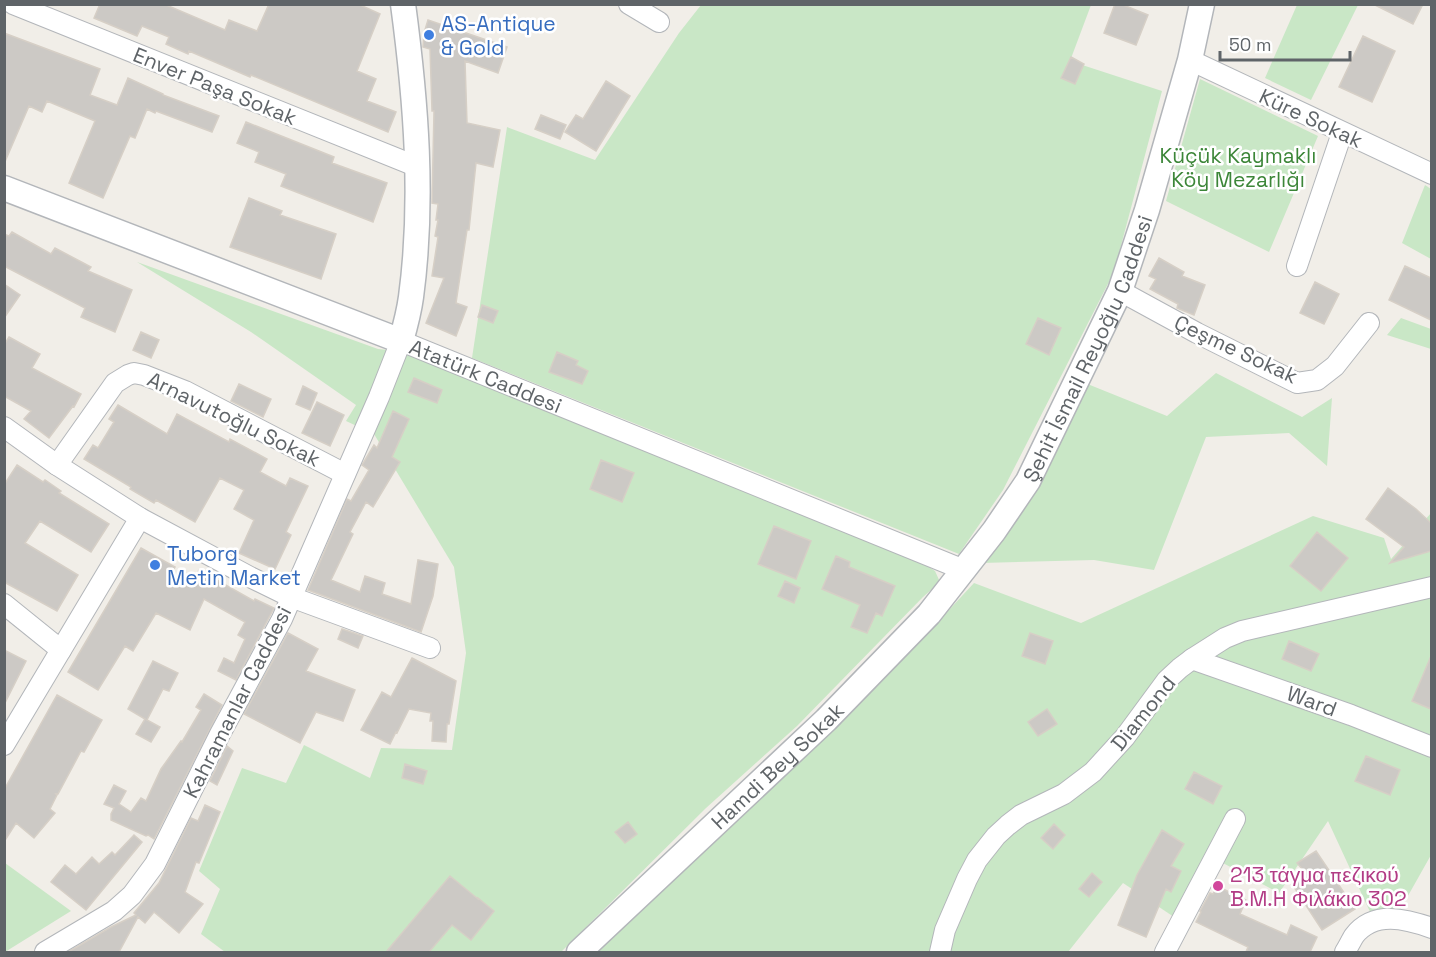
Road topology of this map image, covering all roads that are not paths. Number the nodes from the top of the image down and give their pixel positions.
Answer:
1 (13, 4) edge
2 (403, 4) edge
3 (629, 4) edge
4 (1202, 4) edge
5 (659, 22) dead end
6 (1190, 60) junction
7 (1342, 133) junction
8 (418, 167) junction
9 (1431, 174) edge
10 (4, 188) edge
11 (1297, 266) dead end
12 (1120, 291) junction
13 (1369, 323) dead end
14 (401, 341) junction
15 (4, 428) edge
16 (57, 465) junction
17 (345, 474) junction
18 (140, 518) junction
19 (964, 570) junction
20 (1431, 587) edge
21 (291, 597) junction
22 (4, 604) edge
23 (429, 648) dead end
24 (61, 650) junction
25 (1192, 658) junction
26 (4, 745) edge
27 (1431, 747) edge
28 (1235, 819) dead end
29 (1431, 928) edge
30 (1348, 946) edge
31 (45, 952) edge
32 (579, 952) edge
33 (940, 952) edge
34 (1165, 952) edge

1 - 8 street, Enver Paşa Sokak
2 - 8 street
3 - 5 street
4 - 6 street, Şehit İsmail Reyoğlu Caddesi
6 - 7 street, Küre Sokak
6 - 12 street, Şehit İsmail Reyoğlu Caddesi
7 - 9 street, Küre Sokak
7 - 11 street
8 - 14 street
10 - 14 street, Atatürk Caddesi
12 - 13 street, Çeşme Sokak
12 - 19 street, Şehit İsmail Reyoğlu Caddesi
14 - 17 street, Kahramanlar Caddesi
14 - 19 street, Atatürk Caddesi
15 - 16 street
16 - 17 street, Arnavutoğlu Sokak
16 - 18 street
17 - 21 street, Kahramanlar Caddesi
18 - 21 street
18 - 24 street
19 - 32 street, Hamdi Bey Sokak
20 - 25 street, Diamond
21 - 23 street
21 - 31 street, Kahramanlar Caddesi
22 - 24 street
24 - 26 street
25 - 27 street, Ward
25 - 33 street, Diamond
28 - 34 street
29 - 30 street

